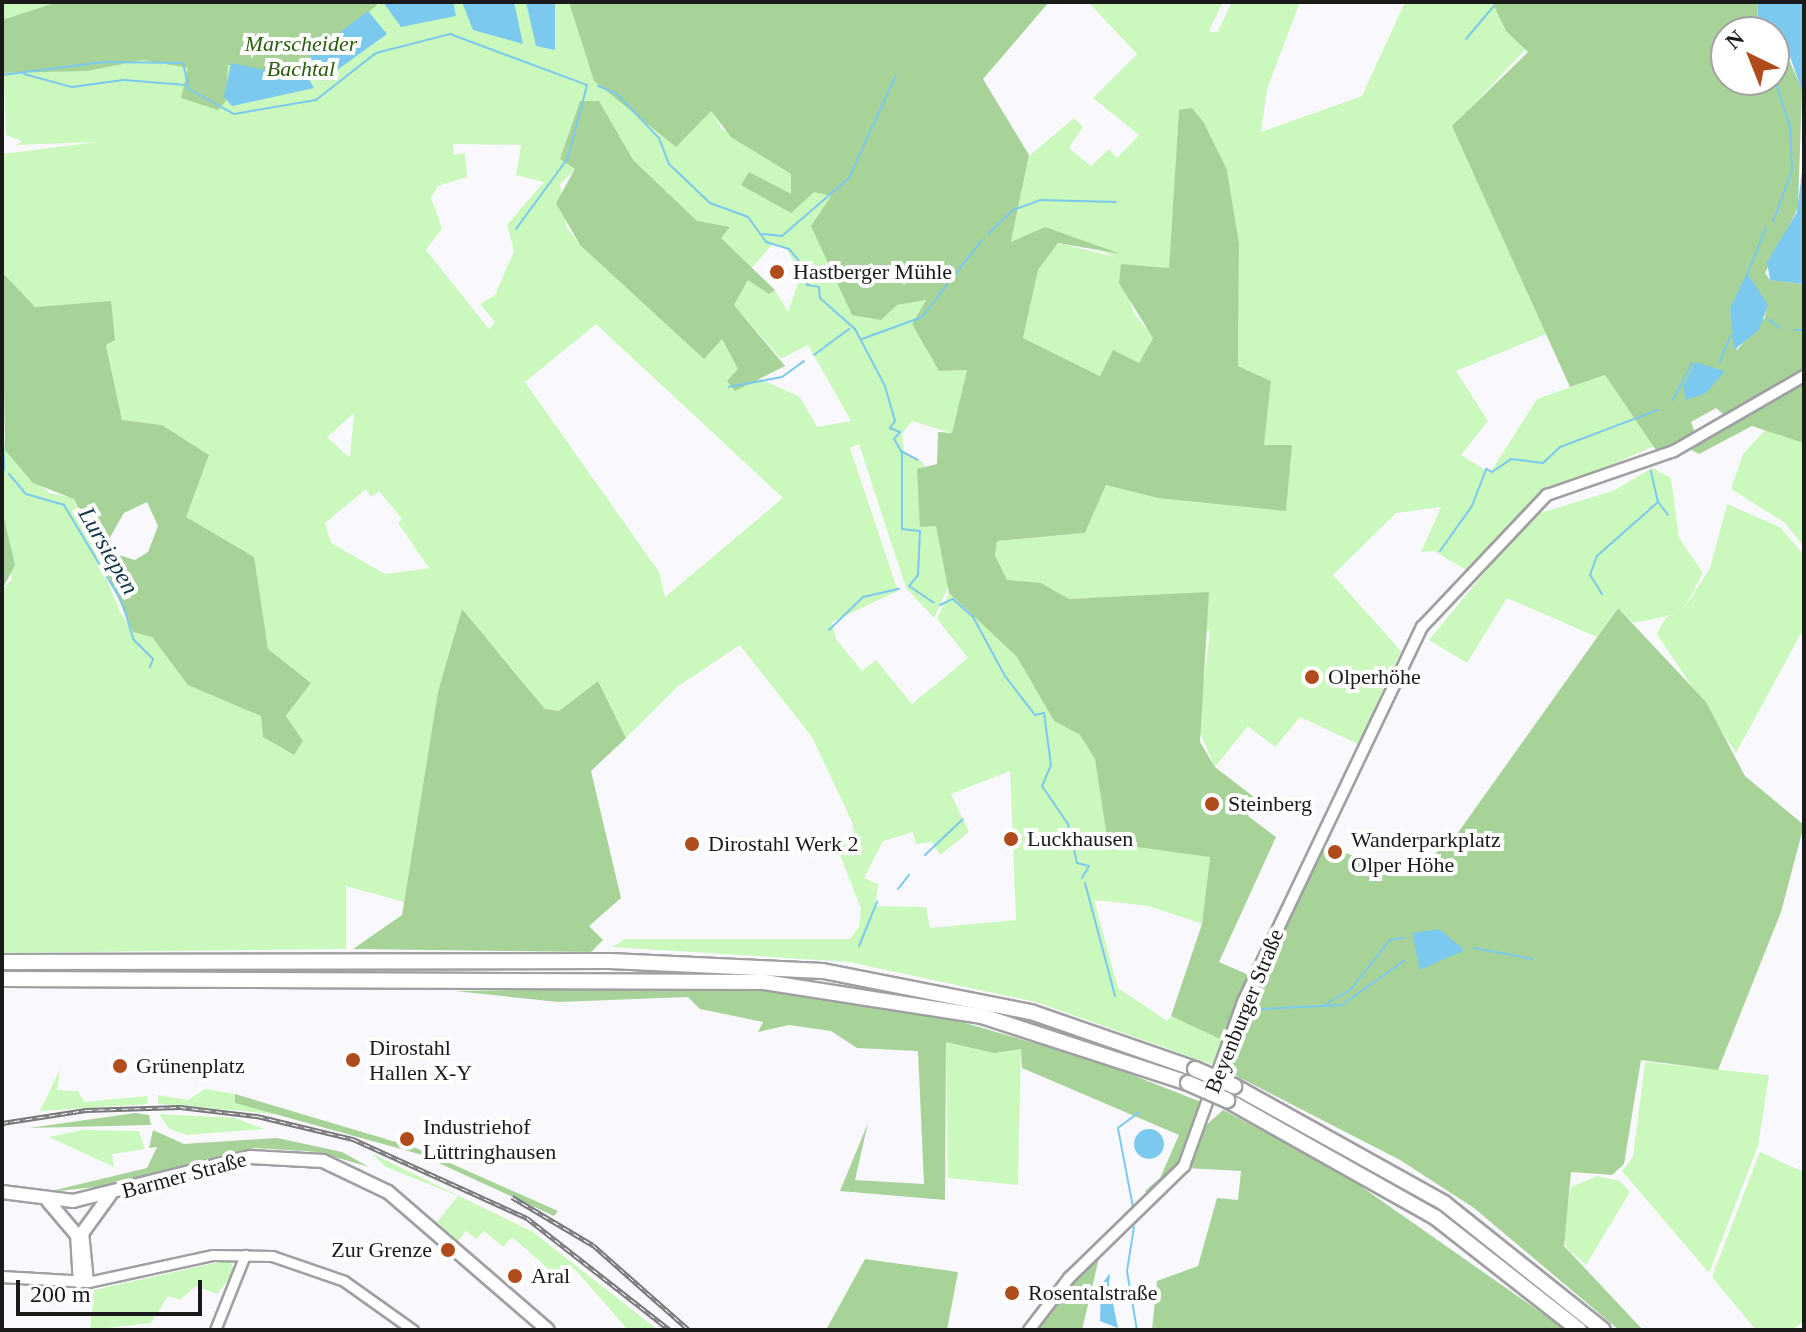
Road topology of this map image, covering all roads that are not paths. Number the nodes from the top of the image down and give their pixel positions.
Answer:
1 (1804, 376) edge
2 (2, 962) edge
3 (2, 979) edge
4 (2, 1192) edge
5 (110, 1195) junction
6 (76, 1200) junction
7 (48, 1201) junction
8 (79, 1233) junction
9 (245, 1255) junction
10 (2, 1277) edge
11 (84, 1283) junction
12 (215, 1330) edge
13 (413, 1330) edge
14 (548, 1330) edge
15 (1029, 1330) edge
16 (1579, 1330) edge
17 (1603, 1330) edge

1 - 15 main road, Beyenburger Straße
2 - 17 highway, bridge
3 - 16 highway, bridge
4 - 7 main road, Barmer Straße
5 - 6 main road, Barmer Straße
5 - 8 main road
5 - 14 main road, Barmer Straße
6 - 7 main road, Barmer Straße
6 - 8 main road
7 - 8 main road
8 - 11 main road
9 - 11 street
9 - 12 street
9 - 13 street
10 - 11 main road

